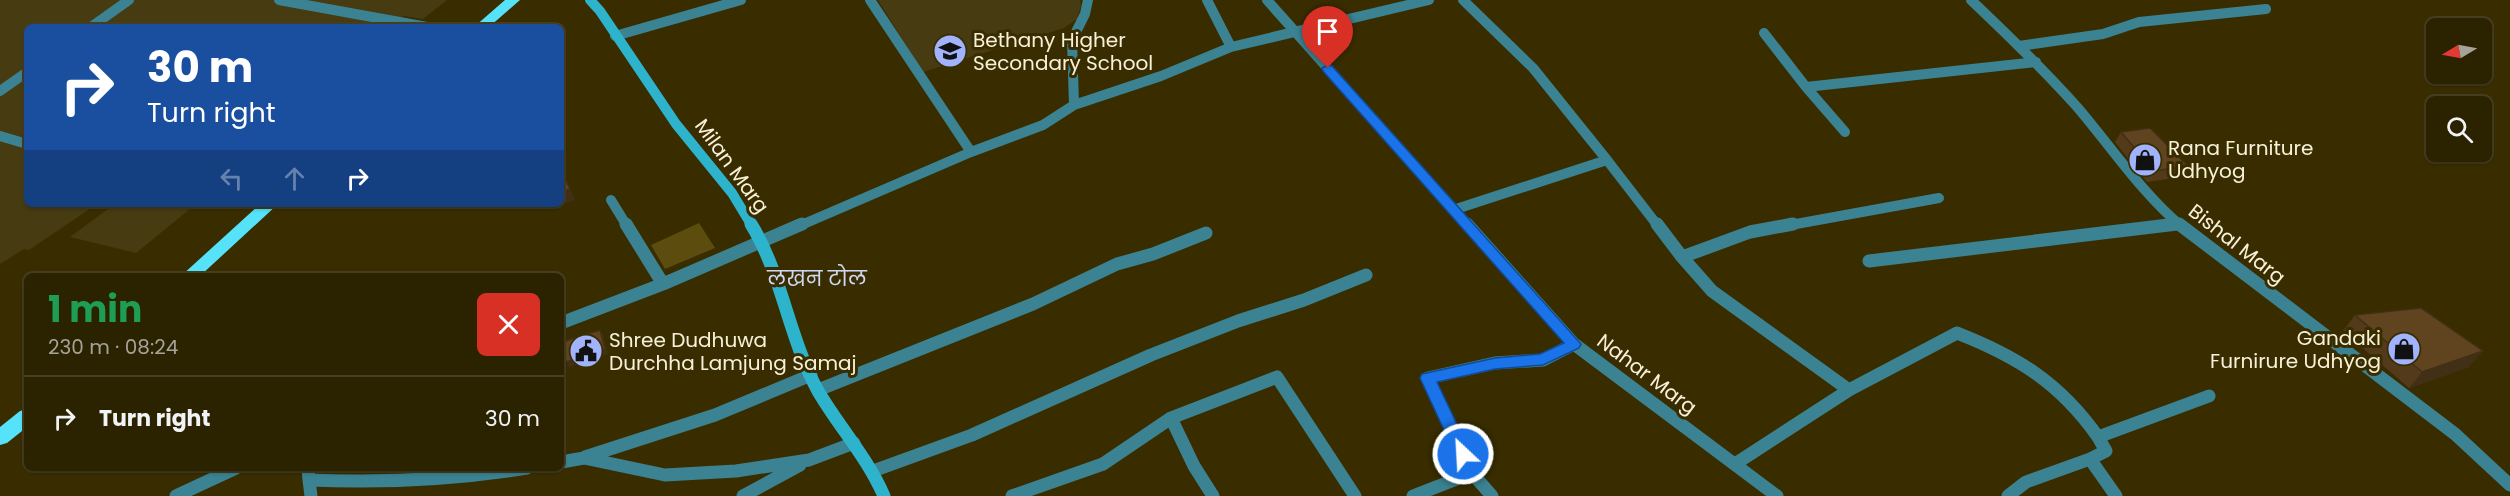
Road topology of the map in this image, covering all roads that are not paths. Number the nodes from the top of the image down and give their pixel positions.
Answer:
1 (129, 0) edge
2 (279, 0) edge
3 (513, 0) edge
4 (590, 0) edge
5 (741, 0) edge
6 (870, 0) edge
7 (1088, 0) edge
8 (1207, 0) edge
9 (1267, 0) edge
10 (1429, 0) edge
11 (1463, 0) edge
12 (1971, 0) edge
13 (2266, 9) dead end
14 (95, 24) edge
15 (411, 24) edge
16 (485, 24) edge
17 (1301, 32) junction
18 (1764, 33) dead end
19 (615, 36) junction
20 (2019, 46) junction
21 (1231, 47) junction
22 (2036, 62) junction
23 (24, 74) edge
24 (1806, 87) junction
25 (0, 91) edge
26 (1074, 105) junction
27 (1845, 132) dead end
28 (0, 136) edge
29 (24, 143) edge
30 (971, 152) junction
31 (1607, 160) junction
32 (1939, 198) dead end
33 (611, 200) dead end
34 (267, 207) edge
35 (1453, 210) junction
36 (2179, 224) junction
37 (1206, 233) dead end
38 (762, 242) junction
39 (1682, 257) junction
40 (1869, 261) dead end
41 (192, 273) edge
42 (1366, 275) dead end
43 (663, 284) junction
44 (564, 322) edge
45 (1574, 344) junction
46 (811, 375) junction
47 (818, 390) junction
48 (1849, 390) junction
49 (2209, 396) dead end
50 (24, 418) edge
51 (1171, 418) junction
52 (2098, 437) junction
53 (0, 438) edge
54 (854, 443) junction
55 (584, 458) junction
56 (2090, 459) junction
57 (809, 460) junction
58 (564, 461) edge
59 (1735, 464) junction
60 (230, 471) edge
61 (511, 471) edge
62 (873, 471) junction
63 (1472, 473) junction
64 (308, 474) edge
65 (2510, 484) edge
66 (176, 496) edge
67 (311, 496) edge
68 (743, 496) edge
69 (885, 496) edge
70 (1012, 496) edge
71 (1213, 496) edge
72 (1355, 496) edge
73 (1413, 496) edge
74 (1492, 496) edge
75 (1777, 496) edge
76 (2008, 496) edge
77 (2116, 496) edge

1 - 14 street
2 - 15 street
3 - 16 highway
4 - 19 main road, Milan Marg
5 - 19 street
6 - 30 street
7 - 26 street
8 - 21 street
9 - 17 street, Nahar Marg
10 - 17 street
11 - 31 street
12 - 20 street, Bishal Marg
13 - 20 street
17 - 21 street
17 - 35 street, Nahar Marg
18 - 24 street
19 - 38 main road, Milan Marg
20 - 22 street, Bishal Marg
21 - 26 street
22 - 24 street
22 - 36 street, Bishal Marg
23 - 25 street
24 - 27 street
26 - 30 street
28 - 29 street
30 - 38 street
31 - 35 street
31 - 39 street
32 - 39 street
33 - 43 street
34 - 41 highway
35 - 45 street, Nahar Marg
36 - 40 street
36 - 65 street, Bishal Marg
37 - 47 street
38 - 43 street
38 - 46 main road, Milan Marg
39 - 48 street
42 - 62 street
43 - 44 street
45 - 59 street, Nahar Marg
45 - 63 street
46 - 47 main road, Milan Marg
46 - 55 street
47 - 54 main road, Milan Marg
48 - 52 street
48 - 59 street
49 - 52 street
50 - 53 highway
51 - 70 street
51 - 71 street
51 - 72 street
52 - 56 street
54 - 57 street
54 - 62 main road, Milan Marg
55 - 57 street
55 - 58 street
56 - 76 street
56 - 77 street
57 - 68 street
59 - 75 street, Nahar Marg
60 - 66 street
61 - 64 street
62 - 69 main road, Milan Marg
63 - 73 street
63 - 74 street
64 - 67 street

